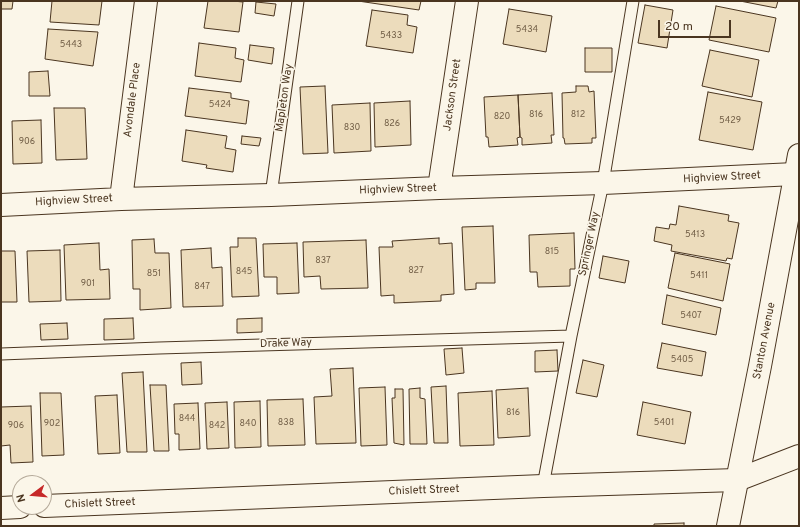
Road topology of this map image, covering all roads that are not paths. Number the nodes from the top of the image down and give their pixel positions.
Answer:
1 (146, 1) edge
2 (298, 1) edge
3 (467, 1) edge
4 (633, 1) edge
5 (797, 165) edge
6 (603, 183) junction
7 (439, 188) junction
8 (271, 195) junction
9 (121, 199) junction
10 (1, 204) edge
11 (571, 336) junction
12 (1, 354) edge
13 (799, 456) edge
14 (737, 480) junction
15 (543, 486) junction
16 (52, 506) edge
17 (12, 507) edge
18 (1, 508) edge
19 (728, 526) edge

1 - 9 street, Avondale Place
2 - 8 lane, Mapleton Way
3 - 7 street, Jackson Street
4 - 6 lane, Springer Way
5 - 6 street, Highview Street
5 - 14 street, Stanton Avenue
6 - 7 street, Highview Street
6 - 11 lane, Springer Way
7 - 8 street, Highview Street
8 - 9 street, Highview Street
9 - 10 street, Highview Street
11 - 12 lane, Drake Way
11 - 15 lane, Springer Way
13 - 14 street, Chislett Street
14 - 15 street, Chislett Street
14 - 19 street, Stanton Avenue
15 - 16 street, Chislett Street
17 - 18 street

